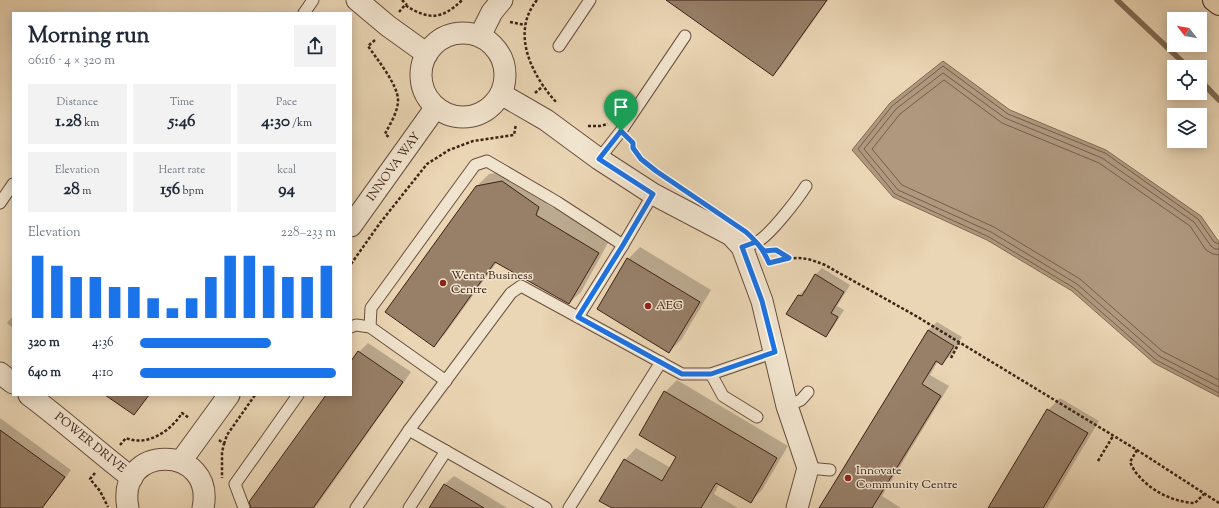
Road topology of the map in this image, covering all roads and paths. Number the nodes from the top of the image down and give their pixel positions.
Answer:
1 (313, 0) edge
2 (357, 0) edge
3 (402, 0) edge
4 (462, 0) edge
5 (502, 0) edge
6 (537, 0) edge
7 (590, 0) edge
8 (1214, 0) edge
9 (1219, 4) edge
10 (405, 5) junction
11 (305, 12) edge
12 (396, 15) dead end
13 (508, 21) dead end
14 (525, 25) junction
15 (379, 36) dead end
16 (480, 36) junction
17 (684, 36) dead end
18 (559, 46) dead end
19 (427, 54) junction
20 (500, 94) junction
21 (436, 107) junction
22 (561, 107) dead end
23 (581, 125) dead end
24 (621, 131) junction
25 (385, 134) dead end
26 (514, 135) dead end
27 (599, 159) junction
28 (656, 171) dead end
29 (12, 185) edge
30 (806, 186) dead end
31 (653, 194) junction
32 (0, 203) edge
33 (352, 225) edge
34 (623, 245) junction
35 (749, 245) junction
36 (764, 251) junction
37 (789, 258) junction
38 (352, 263) edge
39 (769, 263) junction
40 (771, 268) dead end
41 (578, 317) junction
42 (352, 326) edge
43 (370, 327) junction
44 (959, 343) junction
45 (775, 352) junction
46 (951, 358) dead end
47 (661, 362) junction
48 (0, 373) edge
49 (711, 374) junction
50 (446, 381) junction
51 (12, 382) edge
52 (808, 392) dead end
53 (30, 396) edge
54 (228, 396) edge
55 (254, 396) edge
56 (297, 396) edge
57 (787, 406) junction
58 (757, 417) dead end
59 (409, 430) junction
60 (1113, 436) junction
61 (224, 444) dead end
62 (1137, 450) junction
63 (446, 451) junction
64 (181, 461) junction
65 (1098, 461) dead end
66 (808, 468) junction
67 (830, 470) dead end
68 (95, 474) dead end
69 (132, 478) junction
70 (1204, 494) junction
71 (1219, 503) edge
72 (108, 508) edge
73 (128, 508) edge
74 (203, 508) edge
75 (244, 508) edge
76 (356, 508) edge
77 (409, 508) edge
78 (546, 508) edge
79 (569, 508) edge
80 (797, 508) edge

1 - 11 lane
2 - 19 street
3 - 10 path
4 - 10 path
5 - 16 street
6 - 14 path
7 - 18 lane
8 - 9 main road
10 - 12 path
13 - 14 path
14 - 22 path
15 - 25 path
16 - 19 street
16 - 20 street
17 - 24 lane
19 - 21 street
20 - 21 street
20 - 27 street
21 - 33 street, INNOVA WAY
23 - 24 path
24 - 27 lane
24 - 28 path
26 - 38 path
27 - 31 street
29 - 32 lane
30 - 35 lane
31 - 34 lane
31 - 35 street
34 - 41 lane
34 - 43 lane
35 - 36 path
35 - 45 street
36 - 37 path
36 - 39 path
37 - 39 path
37 - 44 path
39 - 40 path
41 - 47 lane
41 - 50 lane
42 - 43 lane
43 - 50 lane
44 - 46 path
44 - 60 path
45 - 49 lane
45 - 57 street
47 - 49 lane
47 - 79 lane
48 - 51 street
49 - 58 lane
50 - 59 lane
52 - 57 lane
53 - 69 street, POWER DRIVE
54 - 64 street
55 - 61 path
56 - 75 lane
57 - 66 street
59 - 63 lane
59 - 76 lane
60 - 62 path
60 - 65 path
62 - 70 path
62 - 70 path
63 - 77 lane
63 - 78 lane
64 - 69 street
64 - 74 street
66 - 67 lane
66 - 80 street
68 - 72 path
69 - 73 street
70 - 71 path

